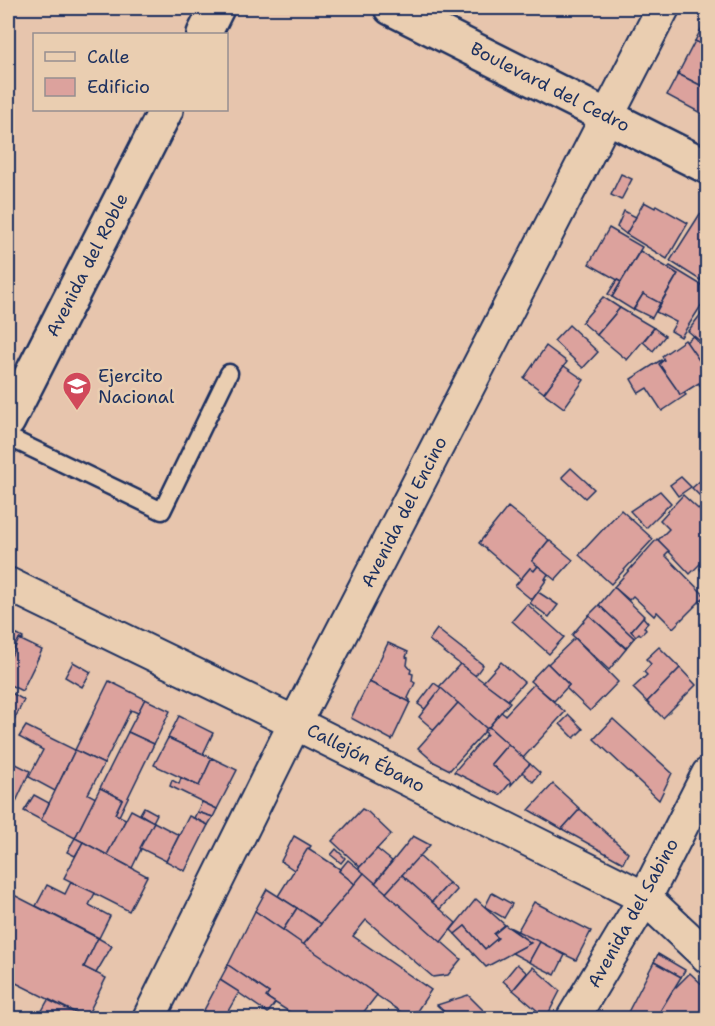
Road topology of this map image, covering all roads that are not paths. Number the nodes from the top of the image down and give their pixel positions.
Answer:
1 (217, 8) edge
2 (392, 8) edge
3 (663, 8) edge
4 (204, 33) edge
5 (165, 111) edge
6 (608, 116) junction
7 (708, 167) edge
8 (229, 373) dead end
9 (8, 421) edge
10 (8, 437) edge
11 (8, 584) edge
12 (295, 723) junction
13 (708, 774) edge
14 (645, 898) junction
15 (708, 957) edge
16 (149, 1018) edge
17 (573, 1018) edge

1 - 4 street
2 - 6 street, Boulevard del Cedro
3 - 6 street, Avenida del Encino
5 - 9 street, Avenida del Roble
6 - 7 street, Boulevard del Cedro
6 - 12 street, Avenida del Encino
8 - 10 lane
11 - 12 street, Callejón Ébano
12 - 14 street, Callejón Ébano
12 - 16 street, Avenida del Encino
13 - 14 street, Avenida del Sabino
14 - 15 street, Callejón Ébano
14 - 17 street, Avenida del Sabino

